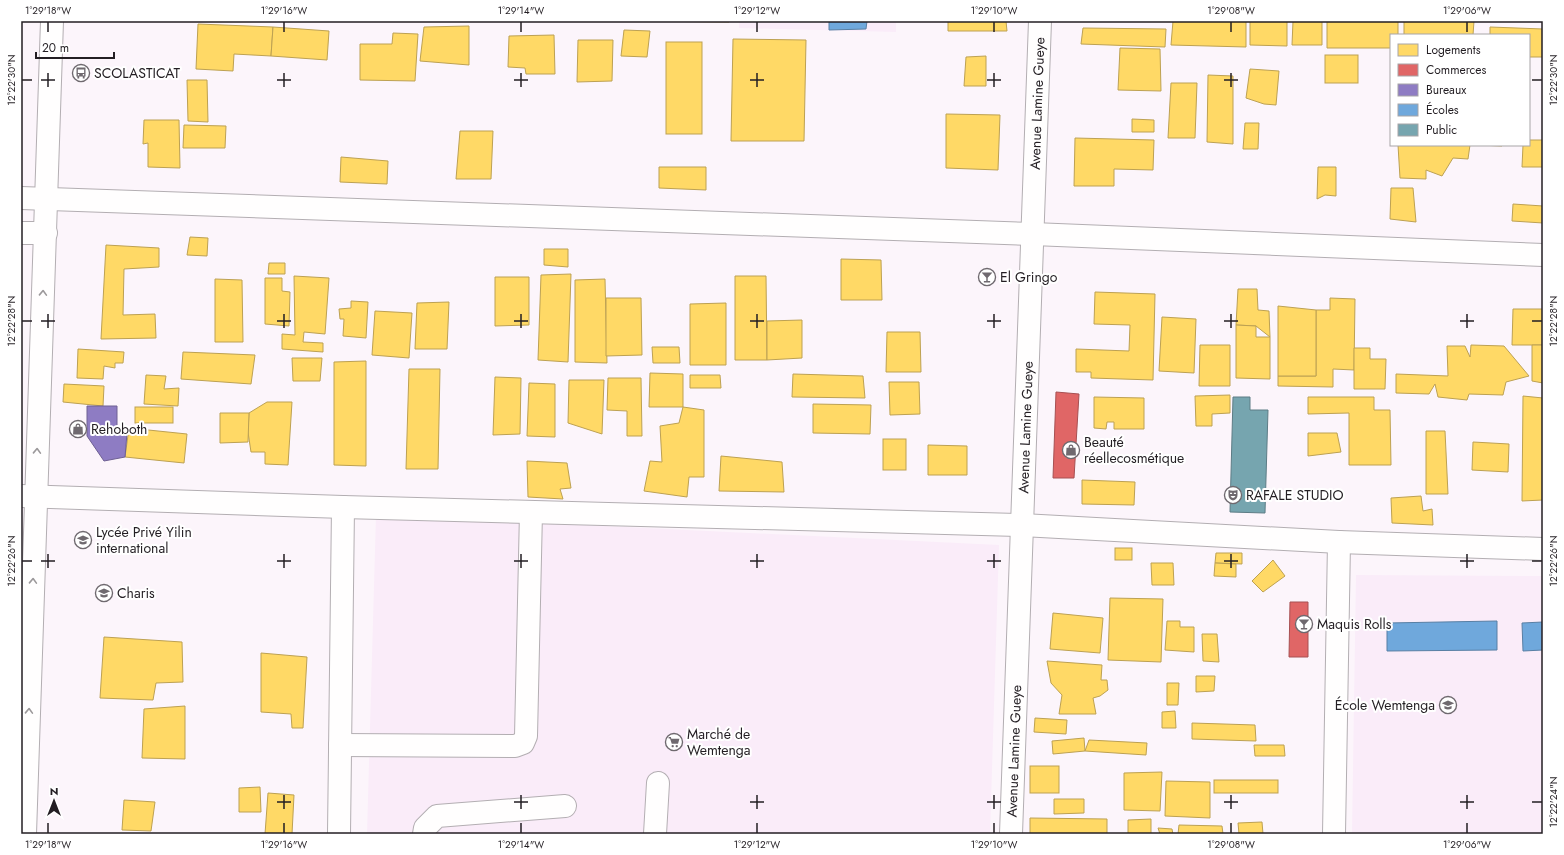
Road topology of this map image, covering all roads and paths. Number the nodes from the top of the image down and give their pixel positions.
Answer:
1 (52, 21) edge
2 (1040, 21) edge
3 (21, 198) edge
4 (47, 199) junction
5 (21, 233) edge
6 (46, 233) junction
7 (1033, 234) junction
8 (1543, 255) edge
9 (28, 496) edge
10 (343, 507) junction
11 (531, 512) junction
12 (1022, 525) junction
13 (1340, 542) junction
14 (1543, 549) edge
15 (340, 745) junction
16 (658, 784) dead end
17 (565, 806) dead end
18 (25, 834) edge
19 (339, 834) edge
20 (424, 834) edge
21 (655, 834) edge
22 (1011, 834) edge
23 (1334, 834) edge

1 - 4 street
2 - 7 street, Avenue Lamine Gueye
3 - 4 street
4 - 6 street
4 - 7 street
5 - 6 street
9 -> 6 street
7 - 8 street
7 - 12 street, Avenue Lamine Gueye
9 - 10 street
18 -> 9 street
10 - 11 street
10 - 15 street
11 - 12 street
11 - 15 street
12 - 13 street
12 - 22 street, Avenue Lamine Gueye
13 - 14 street
13 - 23 street
15 - 19 street
16 - 21 street
17 - 20 street

